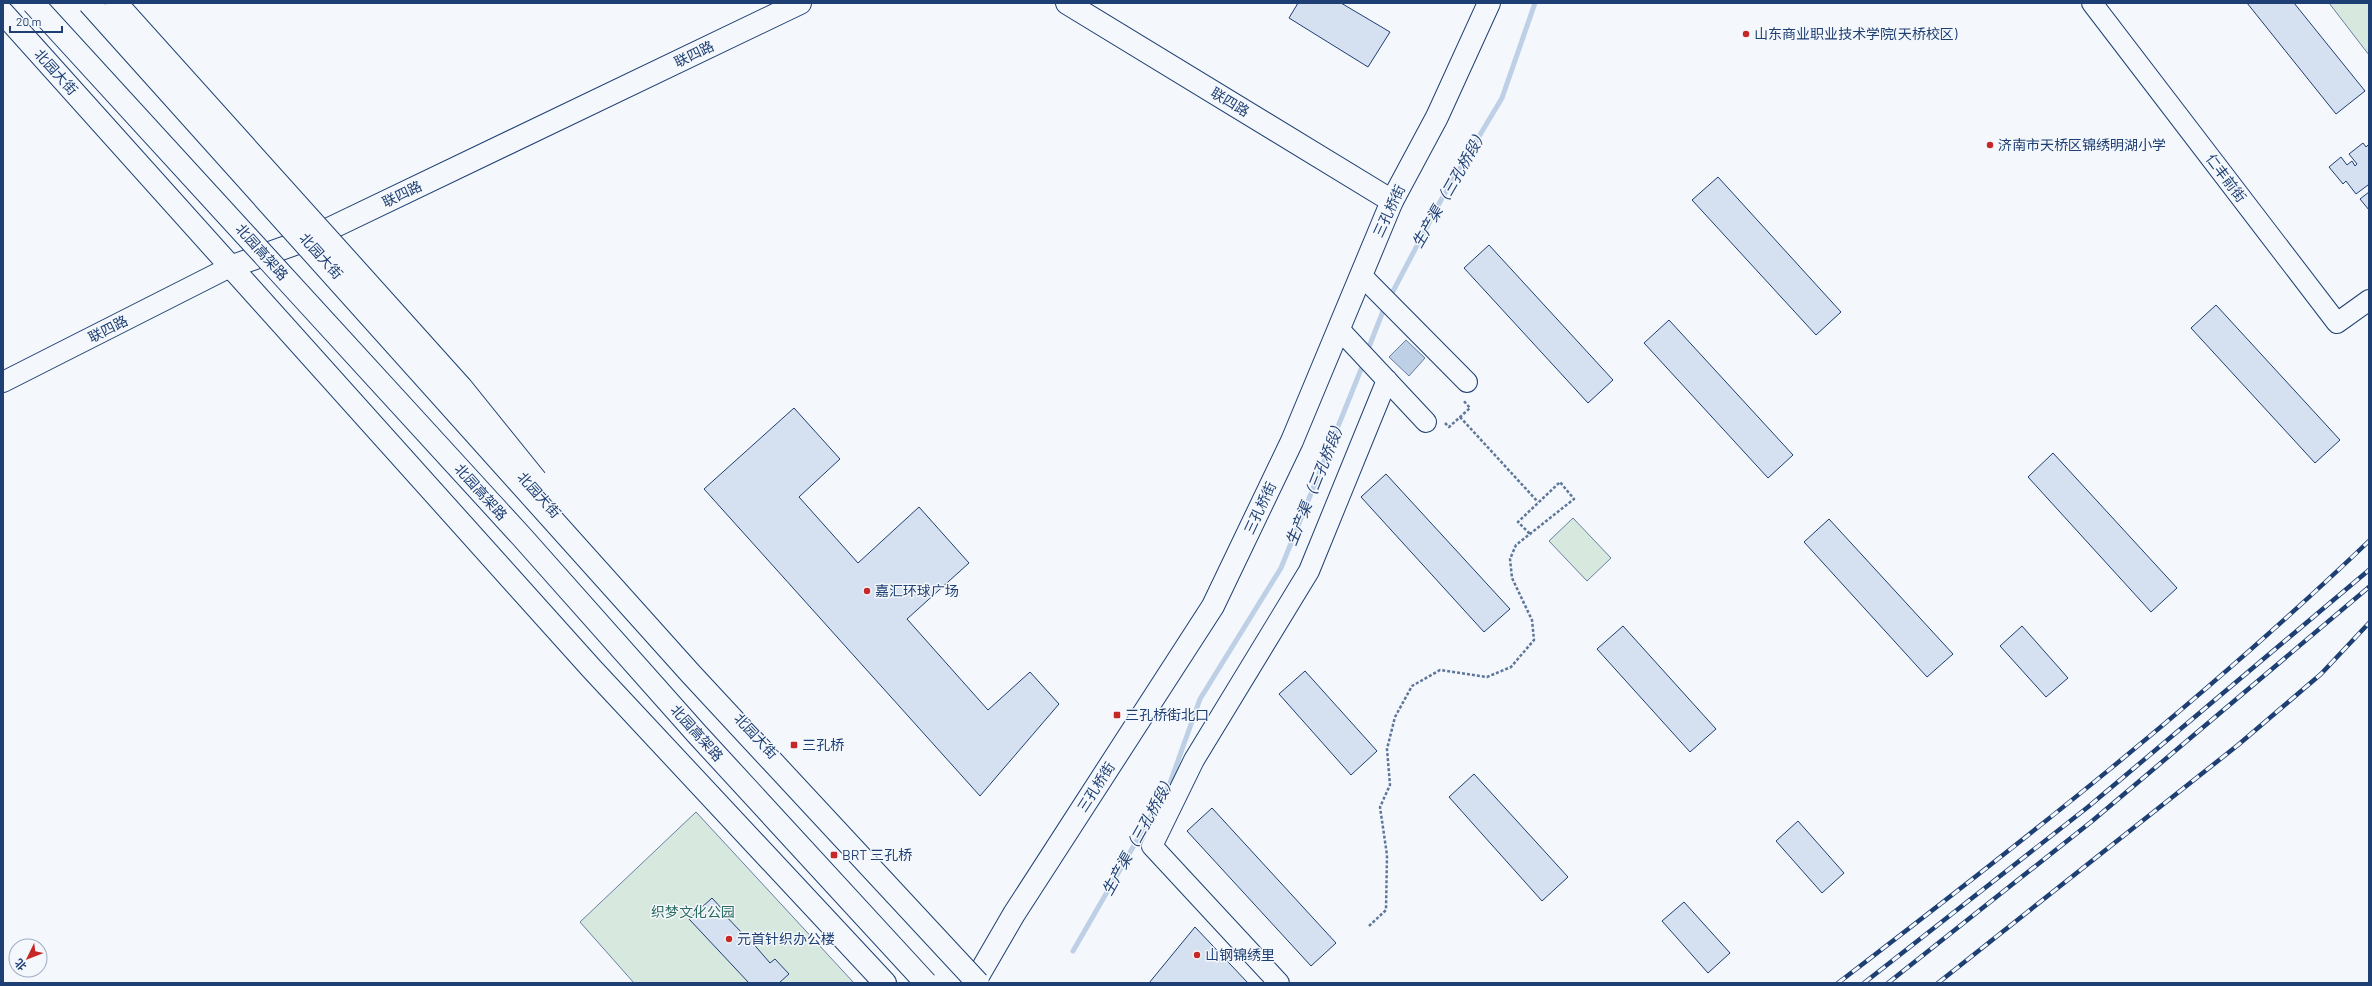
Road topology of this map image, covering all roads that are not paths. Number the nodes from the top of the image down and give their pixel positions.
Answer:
1 (33, 3) edge
2 (89, 3) edge
3 (96, 3) edge
4 (116, 3) edge
5 (800, 3) edge
6 (1067, 3) edge
7 (1489, 3) edge
8 (2092, 3) edge
9 (3, 13) edge
10 (1392, 200) junction
11 (306, 240) junction
12 (230, 267) junction
13 (1361, 275) junction
14 (2369, 300) edge
15 (1339, 329) junction
16 (1381, 373) junction
17 (3, 382) edge
18 (1467, 382) dead end
19 (1426, 422) dead end
20 (692, 674) junction
21 (980, 981) edge
22 (885, 983) edge
23 (926, 983) edge
24 (1279, 983) edge

1 - 23 main road, 北园高架路, bridge
2 - 20 main road, bridge
3 - 11 main road, 北园大街
4 - 20 main road, bridge
5 - 11 main road, 联四路
6 - 10 main road, 联四路
7 - 10 main road, 三孔桥街
8 - 14 street, 仁丰前街
9 - 12 main road, 北园大街
10 - 13 main road, 三孔桥街
11 - 12 main road, 联四路
11 - 21 main road, 北园大街
12 - 17 street, 联四路
12 - 22 main road, 北园大街
13 - 15 main road, 三孔桥街
13 - 18 street
15 - 16 street
15 - 21 main road, 三孔桥街
16 - 19 street
16 - 24 street
20 - 21 main road, bridge

